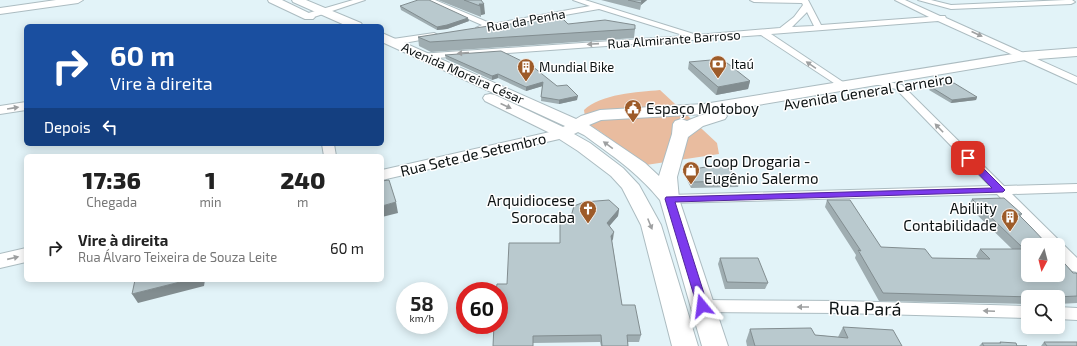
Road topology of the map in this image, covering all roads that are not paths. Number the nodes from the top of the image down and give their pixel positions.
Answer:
1 (29, 0) edge
2 (76, 0) edge
3 (273, 0) edge
4 (298, 0) edge
5 (361, 0) edge
6 (429, 0) edge
7 (577, 0) edge
8 (754, 0) edge
9 (899, 0) edge
10 (922, 0) edge
11 (907, 1) edge
12 (932, 1) edge
13 (1047, 1) edge
14 (806, 2) edge
15 (1072, 2) edge
16 (599, 7) junction
17 (951, 7) junction
18 (918, 8) junction
19 (0, 10) edge
20 (327, 13) junction
21 (942, 14) junction
22 (308, 16) junction
23 (928, 17) junction
24 (797, 19) junction
25 (327, 24) edge
26 (352, 24) edge
27 (492, 26) junction
28 (807, 28) junction
29 (819, 28) junction
30 (468, 30) edge
31 (783, 30) junction
32 (762, 32) junction
33 (444, 34) edge
34 (702, 37) junction
35 (385, 43) edge
36 (1077, 52) edge
37 (422, 56) junction
38 (1025, 56) junction
39 (1077, 60) edge
40 (1039, 63) junction
41 (873, 81) junction
42 (1077, 81) edge
43 (843, 86) junction
44 (899, 87) junction
45 (24, 106) edge
46 (544, 109) junction
47 (0, 110) edge
48 (650, 113) junction
49 (614, 114) junction
50 (577, 125) junction
51 (563, 134) junction
52 (680, 136) junction
53 (584, 146) junction
54 (672, 160) junction
55 (639, 167) junction
56 (384, 175) edge
57 (1077, 188) edge
58 (1000, 190) junction
59 (669, 199) junction
60 (1048, 238) edge
61 (24, 255) edge
62 (1065, 255) edge
63 (0, 261) edge
64 (1077, 267) edge
65 (702, 306) junction
66 (1021, 312) edge
67 (1065, 313) edge
68 (1077, 314) edge
69 (685, 346) edge
70 (715, 346) edge

1 - 19 main road
2 - 19 main road
3 - 22 main road
4 - 20 main road
5 - 20 street
6 - 27 street
7 - 16 street
8 - 14 street
9 - 11 street
10 - 12 street
11 - 18 street
12 - 17 street
12 - 21 street
13 - 15 street
13 - 17 street
14 - 24 street
14 - 29 street
16 - 27 street, Rua da Penha
16 - 34 street
17 - 21 street
18 - 21 street
18 - 23 street
20 - 22 street
20 - 26 main road
21 - 23 street, Rua Almirante Barroso
21 -> 38 street
22 - 25 main road
23 - 29 street, Rua Almirante Barroso
24 - 28 street
24 - 31 street
27 - 30 street, Rua da Penha
28 - 29 street, Rua Almirante Barroso
28 - 31 street, Rua Almirante Barroso
31 - 32 street, Rua Almirante Barroso
32 - 34 street, Rua Almirante Barroso
43 -> 32 street
33 - 35 street
34 -> 37 street, Rua Almirante Barroso
35 - 37 main road, Avenida Moreira César
35 -> 51 main road, Avenida Moreira César
36 - 38 main road, Avenida General Carneiro
37 - 46 main road, Avenida Moreira César
38 - 40 street
38 - 41 main road, Avenida General Carneiro
39 - 40 main road, Avenida General Carneiro
40 - 42 street
40 - 44 main road, Avenida General Carneiro
41 - 43 main road, Avenida General Carneiro
41 - 44 street
43 - 48 main road, Avenida General Carneiro
44 - 52 main road, Avenida General Carneiro
58 -> 44 street
47 -> 45 main road
46 - 49 main road
46 - 50 main road, Avenida Moreira César
48 - 49 main road
48 - 52 main road
49 - 50 main road
50 - 51 main road
55 -> 50 main road, Avenida Moreira César
51 - 53 main road, Avenida Moreira César
51 - 56 main road, Rua Sete de Setembro
52 - 54 main road
53 - 55 main road
53 -> 69 main road
54 - 55 main road
54 - 59 main road
55 - 59 main road, Avenida Moreira César
57 - 58 street
58 - 59 street
58 - 60 street
59 - 65 main road
63 -> 61 main road
62 - 64 street
66 -> 65 street, Rua Pará
65 - 70 main road
67 - 68 street

